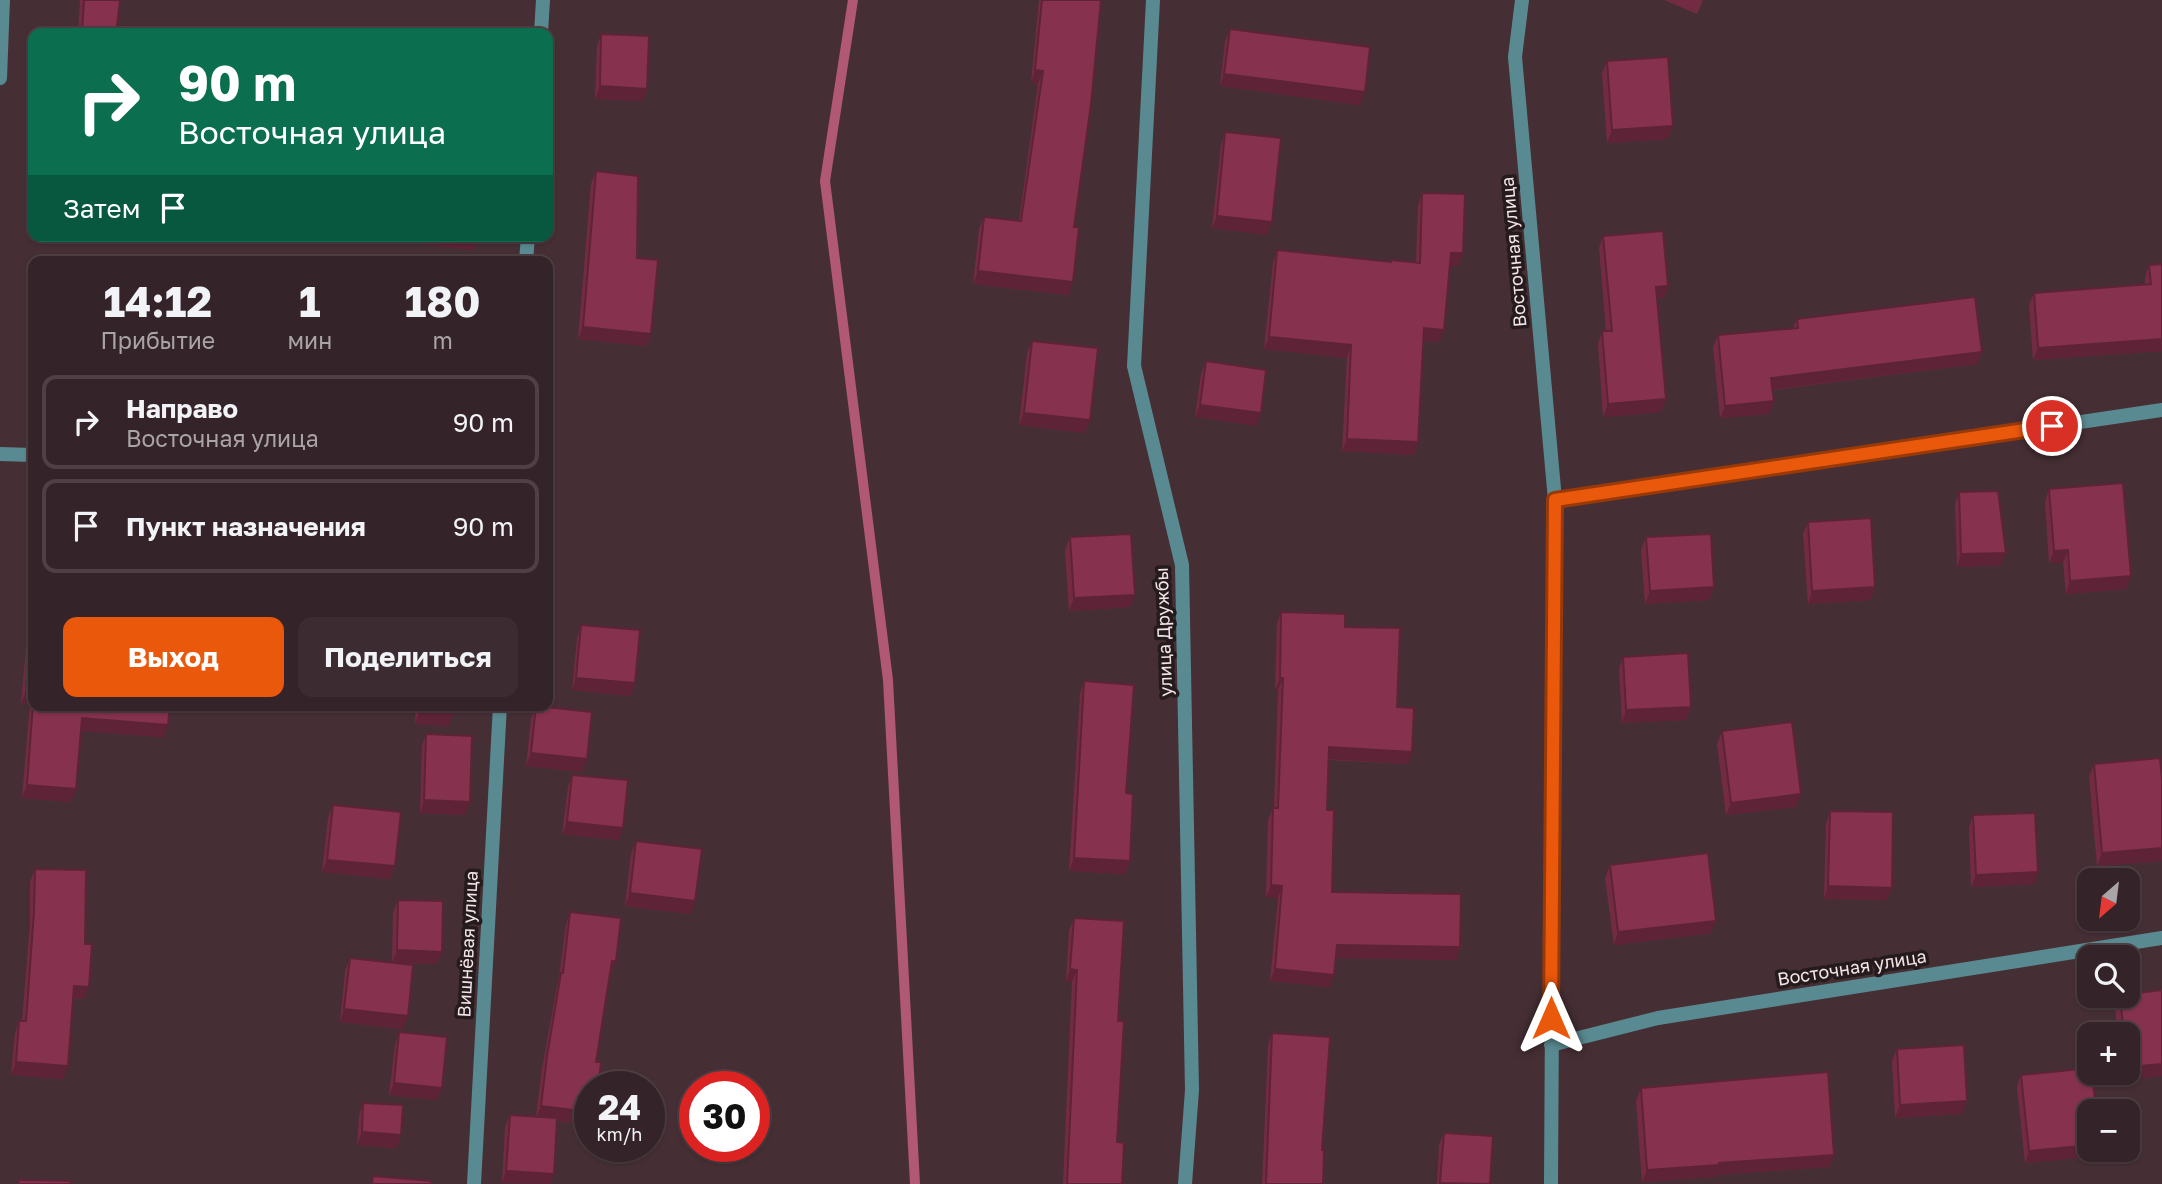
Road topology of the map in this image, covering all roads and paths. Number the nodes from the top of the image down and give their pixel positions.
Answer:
1 (3, 0) edge
2 (543, 0) edge
3 (1153, 0) edge
4 (1522, 0) edge
5 (541, 28) edge
6 (0, 78) edge
7 (2162, 410) edge
8 (0, 454) edge
9 (28, 455) edge
10 (1555, 500) junction
11 (500, 711) edge
12 (2162, 938) edge
13 (1551, 1045) junction
14 (474, 1184) edge
15 (1185, 1184) edge
16 (1551, 1184) edge

1 - 6 street
2 - 5 street
3 - 15 street, улица Дружбы
4 - 10 street, Восточная улица
7 - 10 street
8 - 9 street
10 - 13 street, Восточная улица
11 - 14 street, Вишнёвая улица
12 - 13 street, Восточная улица
13 - 16 street, Восточная улица

